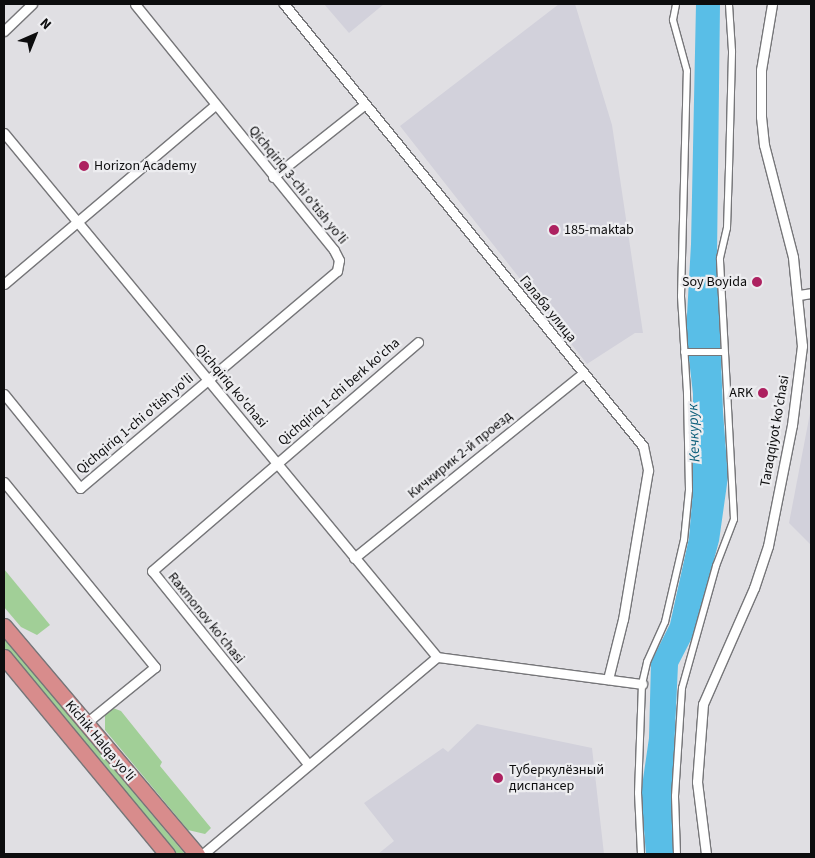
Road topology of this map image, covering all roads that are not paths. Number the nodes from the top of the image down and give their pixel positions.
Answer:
1 (32, 4) edge
2 (135, 4) edge
3 (284, 4) edge
4 (676, 4) edge
5 (729, 4) edge
6 (772, 4) edge
7 (4, 32) edge
8 (364, 104) junction
9 (215, 105) junction
10 (4, 133) edge
11 (273, 177) junction
12 (78, 223) junction
13 (4, 284) edge
14 (811, 293) edge
15 (799, 296) junction
16 (418, 342) dead end
17 (684, 352) junction
18 (724, 352) junction
19 (583, 373) junction
20 (208, 380) junction
21 (4, 394) edge
22 (278, 463) junction
23 (4, 482) edge
24 (354, 558) junction
25 (4, 626) edge
26 (437, 657) junction
27 (4, 658) edge
28 (608, 679) junction
29 (642, 684) junction
30 (86, 723) junction
31 (308, 764) junction
32 (167, 854) edge
33 (197, 854) edge
34 (203, 854) edge
35 (641, 854) edge
36 (677, 854) edge
37 (706, 854) edge

1 - 7 street
2 - 9 street, Qichqiriq 3-chi o'tish yo'li
3 - 8 street, Галаба улица
4 - 17 street
5 - 18 street
6 - 15 street, Taraqqiyot ko'chasi
8 - 11 street
8 - 19 street, Галаба улица
9 - 11 street, Qichqiriq 3-chi o'tish yo'li
9 - 12 street
10 - 12 street, Qichqiriq ko'chasi
11 - 20 street, Qichqiriq 3-chi o'tish yo'li
12 - 13 street
12 - 20 street, Qichqiriq ko'chasi
14 - 15 street
15 - 37 street, Taraqqiyot ko'chasi
16 - 22 street, Qichqiriq 1-chi berk ko'cha
17 - 18 street
17 - 29 street
18 - 36 street
19 - 24 street, Кичкирик 2-й проезд
19 - 28 street, Галаба улица
20 - 21 street, Qichqiriq 1-chi o'tish yo'li
20 - 22 street, Qichqiriq ko'chasi
22 - 24 street, Qichqiriq ko'chasi
22 - 31 street, Raxmonov ko'chasi
23 - 30 street
24 - 26 street, Qichqiriq ko'chasi
25 - 30 highway, Kichik Halqa yo'li
26 - 28 street
26 - 31 street
27 - 32 highway, Kichik Halqa yo'li
28 - 29 street
29 - 35 street
30 - 33 highway, Kichik Halqa yo'li
31 - 34 street

